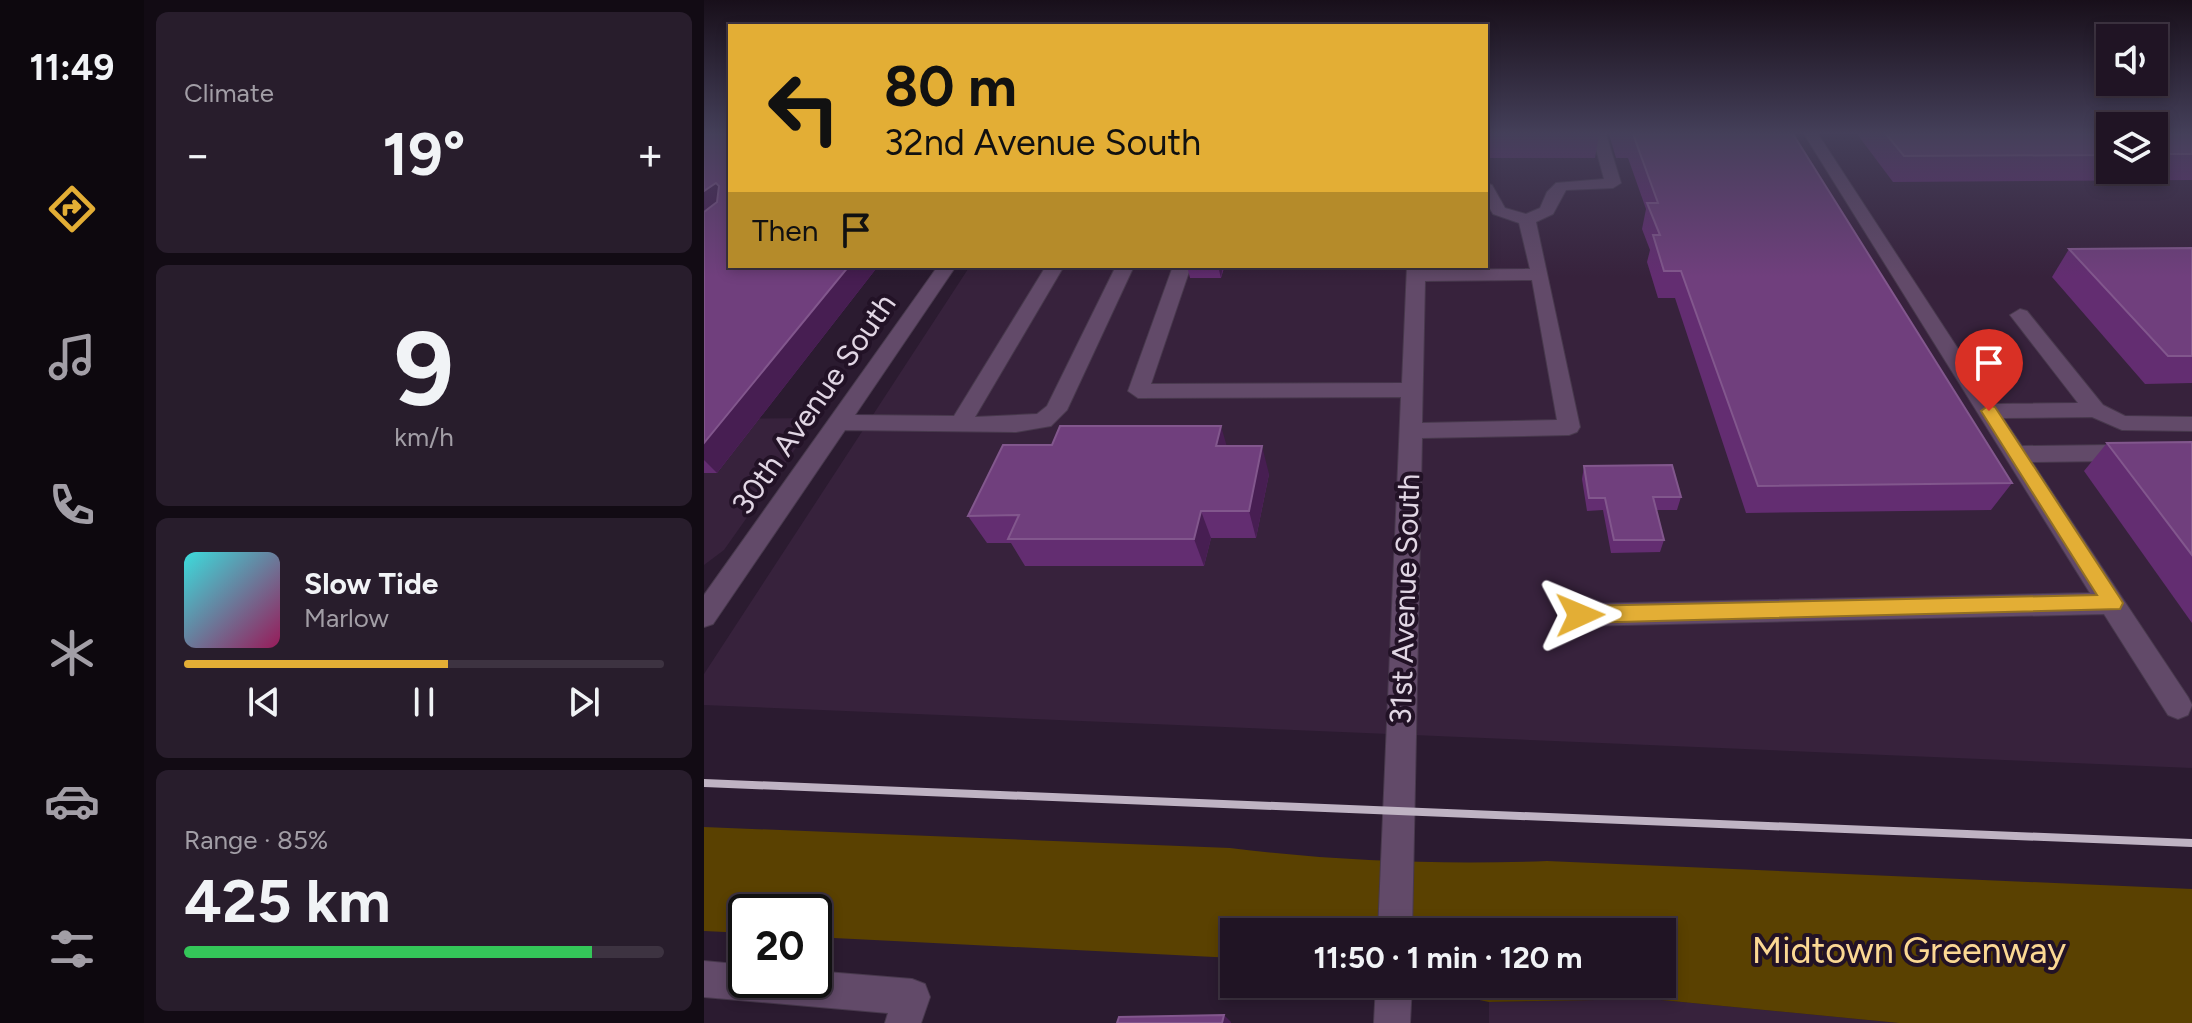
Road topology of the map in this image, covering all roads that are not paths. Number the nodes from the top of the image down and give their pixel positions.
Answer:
1 (1613, 182) edge
2 (1841, 182) edge
3 (1488, 192) edge
4 (1527, 220) junction
5 (946, 268) edge
6 (1054, 268) edge
7 (1124, 268) edge
8 (1181, 268) edge
9 (1416, 271) edge
10 (1540, 274) junction
11 (2020, 315) dead end
12 (1412, 390) junction
13 (2095, 410) junction
14 (1989, 411) junction
15 (839, 422) junction
16 (961, 423) junction
17 (2192, 424) edge
18 (1411, 431) junction
19 (2192, 452) edge
20 (2017, 454) junction
21 (2113, 603) junction
22 (707, 608) edge
23 (1580, 615) dead end
24 (2178, 706) dead end
25 (1395, 918) edge
26 (704, 979) edge
27 (1393, 998) edge
28 (903, 1023) edge
29 (1392, 1023) edge

1 - 4 street
2 - 14 street
3 - 4 street
4 - 10 street
5 - 15 street, 30th Avenue South
6 - 16 street
7 - 16 street
8 - 12 street
9 - 10 street
9 - 12 street, 31st Avenue South
10 - 18 street
11 - 13 street
12 - 18 street, 31st Avenue South
13 - 14 street
13 - 17 street
14 - 20 street
15 - 16 street
15 - 22 street, 30th Avenue South
18 - 25 street, 31st Avenue South
19 - 20 street
20 - 21 street
21 - 23 street
21 - 24 street
26 - 28 street
27 - 29 street

